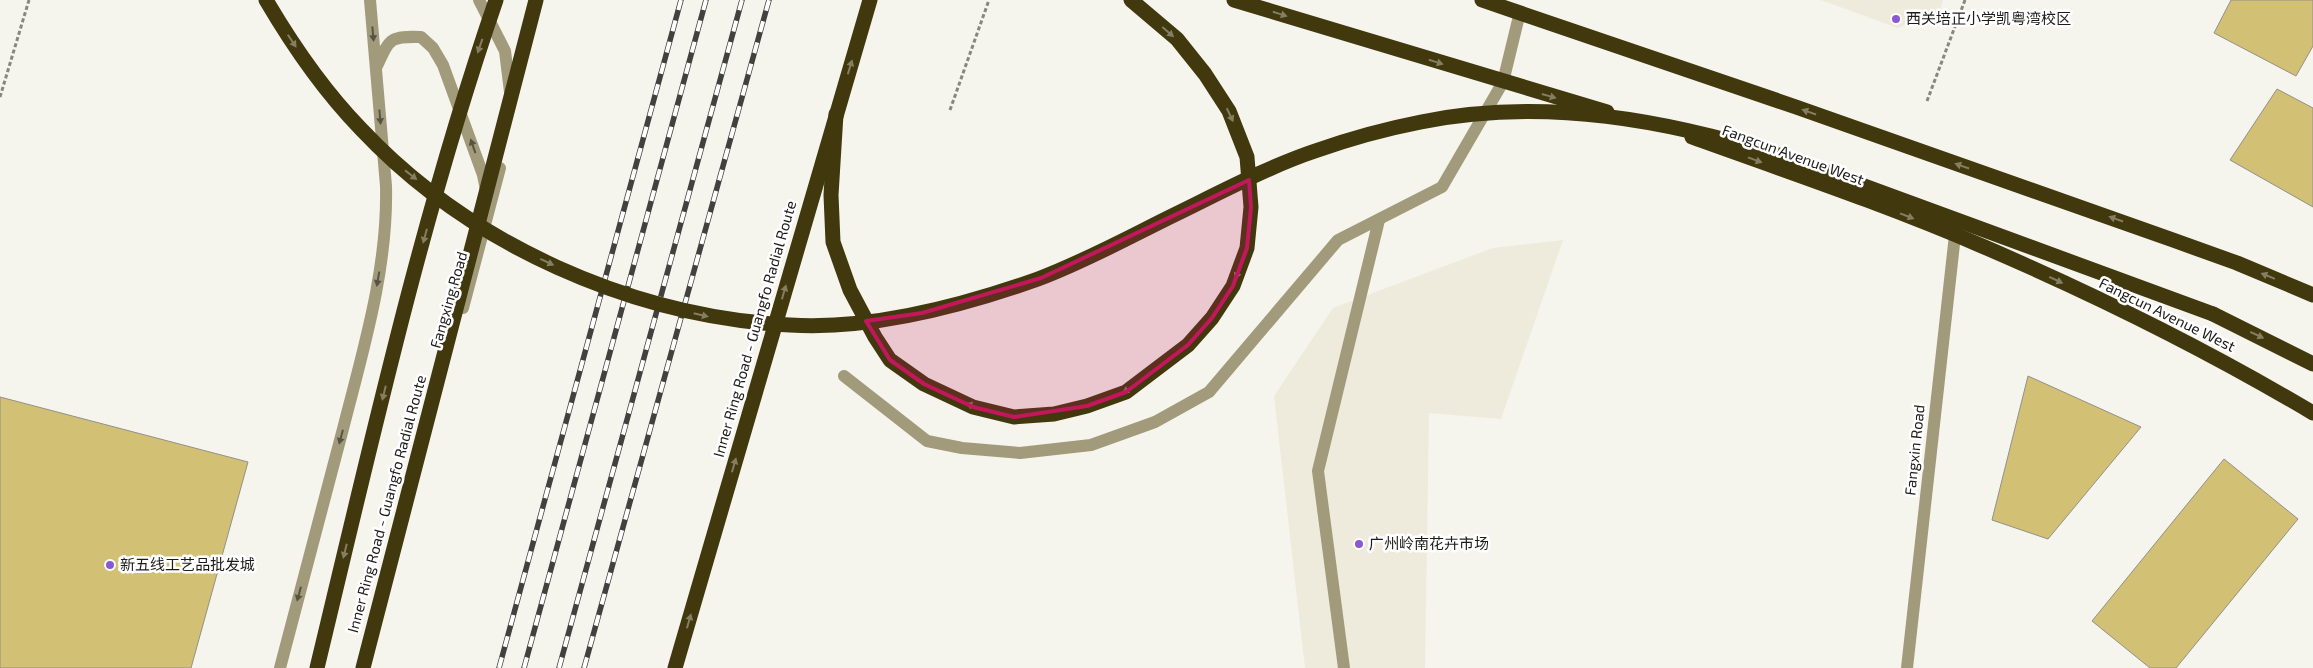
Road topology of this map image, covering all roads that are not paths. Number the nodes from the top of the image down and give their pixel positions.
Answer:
1 (266, 0) edge
2 (370, 0) edge
3 (479, 0) edge
4 (496, 0) edge
5 (536, 0) edge
6 (870, 0) edge
7 (1131, 0) edge
8 (1234, 0) edge
9 (1482, 0) edge
10 (1520, 12) junction
11 (376, 68) junction
12 (1503, 82) junction
13 (836, 114) junction
14 (490, 210) junction
15 (1379, 220) junction
16 (1955, 235) junction
17 (2313, 295) edge
18 (2313, 364) edge
19 (844, 376) dead end
20 (2313, 413) edge
21 (280, 668) edge
22 (317, 668) edge
23 (364, 668) edge
24 (675, 668) edge
25 (1344, 668) edge
26 (1907, 668) edge

1 -> 18 highway, bridge
2 -> 11 street
3 - 14 street, Fangxing Road
4 -> 22 highway, bridge
5 - 23 highway, Inner Ring Road - Guangfo Radial Route, bridge
13 -> 6 highway, Inner Ring Road - Guangfo Radial Route
7 -> 13 highway, bridge
8 -> 12 highway, Fangcun Avenue West
9 - 10 highway
10 - 12 street
17 -> 10 highway
14 -> 11 street
11 -> 21 street
12 - 15 street
12 -> 16 highway, Fangcun Avenue West
24 -> 13 highway, Inner Ring Road - Guangfo Radial Route
14 - 23 street, Fangxing Road
15 - 19 street
15 - 25 street
16 -> 20 highway, Fangcun Avenue West
16 - 26 street, Fangxin Road

